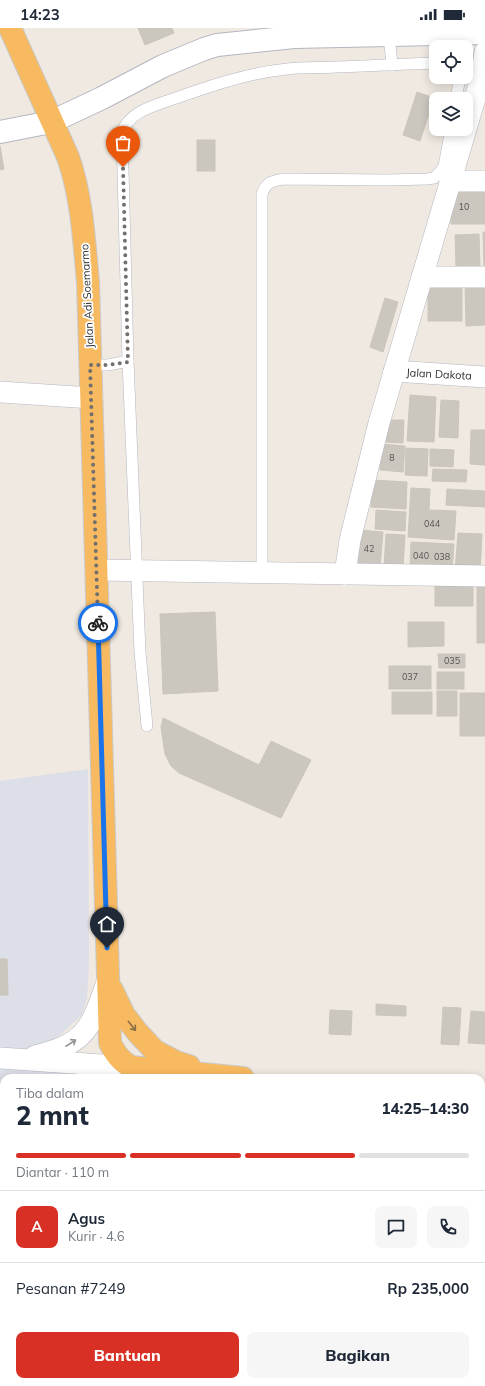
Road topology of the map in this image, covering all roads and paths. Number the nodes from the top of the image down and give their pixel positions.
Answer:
1 (10, 28) edge
2 (485, 33) edge
3 (389, 35) junction
4 (485, 52) edge
5 (429, 63) edge
6 (392, 65) junction
7 (483, 78) edge
8 (51, 122) junction
9 (0, 132) edge
10 (450, 136) edge
11 (450, 181) junction
12 (485, 181) edge
13 (422, 277) junction
14 (485, 277) edge
15 (128, 362) junction
16 (90, 365) junction
17 (394, 371) junction
18 (485, 377) edge
19 (0, 392) edge
20 (92, 398) junction
21 (96, 570) junction
22 (137, 571) junction
23 (262, 573) junction
24 (345, 574) junction
25 (485, 576) edge
26 (147, 726) dead end
27 (108, 980) junction
28 (110, 1043) junction
29 (0, 1058) edge
30 (21, 1060) junction
31 (79, 1064) junction
32 (131, 1067) junction
33 (204, 1074) edge
34 (211, 1074) edge

1 - 8 highway, Jalan Adi Soemarmo
2 - 3 main road
3 - 6 lane
3 - 8 main road
4 - 7 street
5 - 6 lane
6 - 15 lane
7 - 11 street
8 - 9 main road
8 - 16 highway, Jalan Adi Soemarmo
10 - 23 lane
11 - 12 street
11 - 13 street
13 - 14 street
13 - 17 street
15 - 16 lane
15 - 22 lane
16 - 20 highway, Jalan Adi Soemarmo
17 - 18 street, Jalan Dakota
17 - 24 street
19 - 20 street
20 - 21 highway, Jalan Adi Soemarmo
21 - 22 street
21 - 27 highway, Jalan Adi Soemarmo
22 - 23 street
22 - 26 lane
23 - 24 street
24 - 25 street
27 - 28 highway, Jalan Adi Soemarmo
30 -> 27 street
27 -> 34 highway, Jalan Adi Soemarmo
28 - 31 street
28 - 32 highway, Jalan Adi Soemarmo
29 - 30 street
30 - 31 street
31 - 32 street
32 - 33 highway, Jalan Adi Soemarmo

